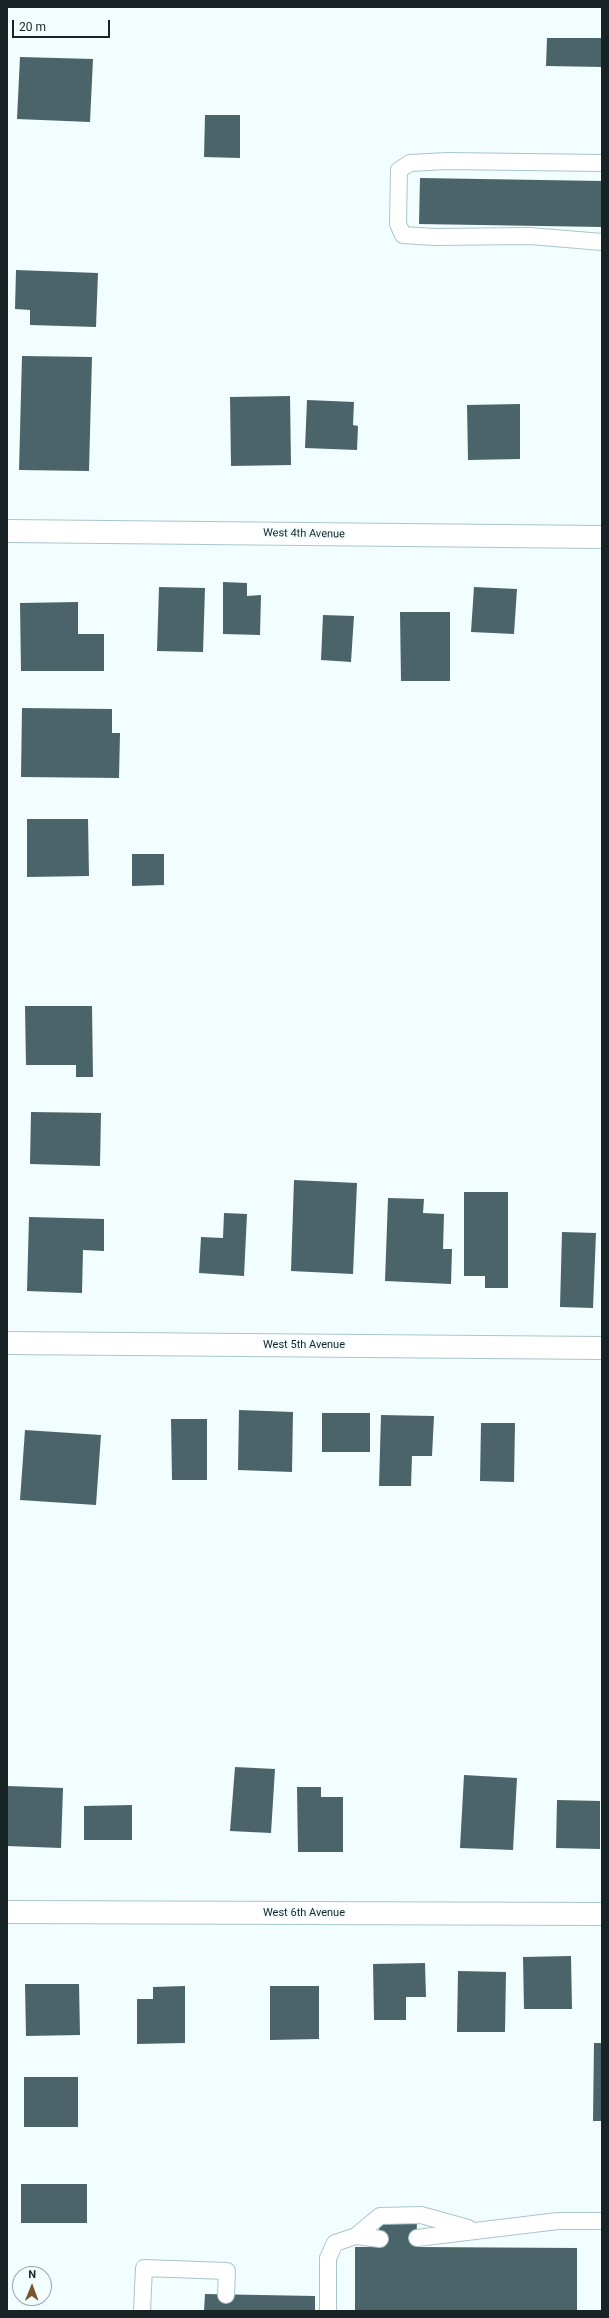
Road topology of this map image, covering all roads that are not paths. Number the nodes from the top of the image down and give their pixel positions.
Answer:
1 (602, 162) edge
2 (602, 242) edge
3 (7, 531) edge
4 (602, 537) edge
5 (7, 1343) edge
6 (602, 1348) edge
7 (7, 1912) edge
8 (602, 1914) edge
9 (602, 2221) edge
10 (473, 2230) junction
11 (356, 2236) junction
12 (416, 2238) dead end
13 (380, 2239) dead end
14 (226, 2295) dead end
15 (142, 2311) edge
16 (328, 2311) edge

1 - 2 lane
3 - 4 street, West 4th Avenue
5 - 6 street, West 5th Avenue
7 - 8 street, West 6th Avenue
9 - 10 lane
10 - 11 lane
10 - 12 lane
11 - 13 lane
11 - 16 lane
14 - 15 lane

